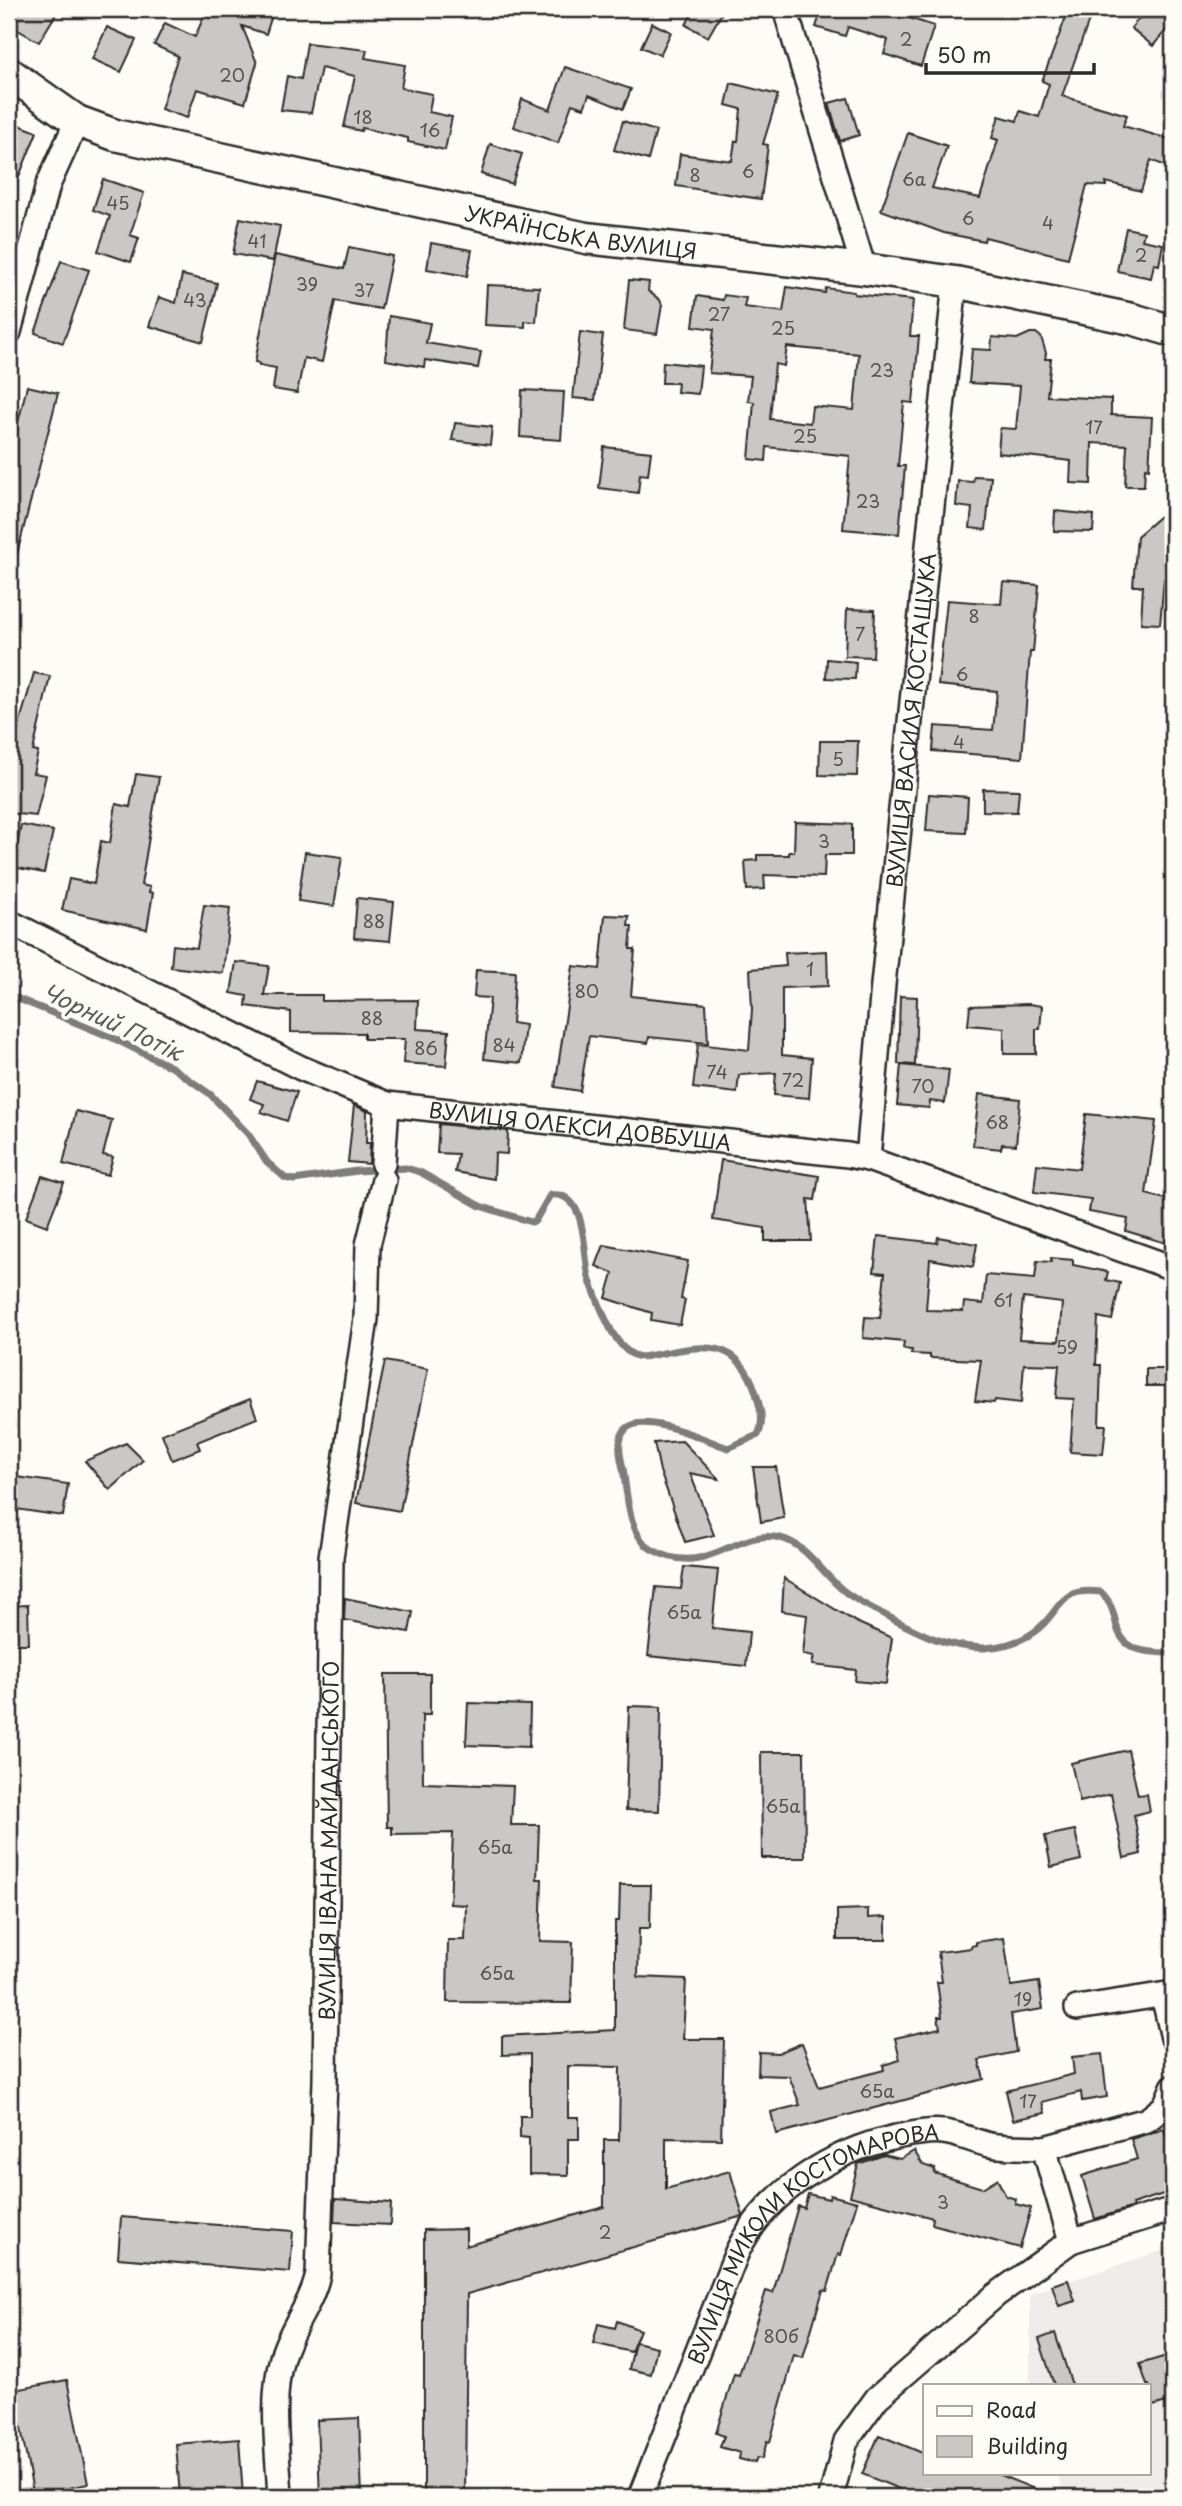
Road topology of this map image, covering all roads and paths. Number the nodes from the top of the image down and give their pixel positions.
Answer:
1 (785, 9) edge
2 (9, 73) edge
3 (77, 121) junction
4 (864, 269) junction
5 (955, 282) junction
6 (1173, 331) edge
7 (9, 332) edge
8 (9, 922) edge
9 (387, 1104) junction
10 (868, 1159) junction
11 (1173, 1268) edge
12 (1168, 1994) edge
13 (1077, 2008) dead end
14 (1173, 2039) edge
15 (1173, 2087) edge
16 (1044, 2148) junction
17 (1173, 2209) edge
18 (1071, 2241) junction
19 (281, 2497) edge
20 (640, 2497) edge
21 (831, 2497) edge

1 - 4 street
2 - 3 street, УКРАЇНСЬКА ВУЛИЦЯ
3 - 4 street, УКРАЇНСЬКА ВУЛИЦЯ
3 - 7 street
4 - 5 street, УКРАЇНСЬКА ВУЛИЦЯ
5 - 6 street, УКРАЇНСЬКА ВУЛИЦЯ
5 - 10 street, ВУЛИЦЯ ВАСИЛЯ КОСТАЩУКА
8 - 9 street, ВУЛИЦЯ ОЛЕКСИ ДОВБУША
9 - 10 street, ВУЛИЦЯ ОЛЕКСИ ДОВБУША
9 - 19 street, ВУЛИЦЯ ІВАНА МАЙДАНСЬКОГО
10 - 11 street, ВУЛИЦЯ ОЛЕКСИ ДОВБУША
12 - 13 street
12 - 14 street
15 - 16 street, ВУЛИЦЯ МИКОЛИ КОСТОМАРОВА
16 - 18 street
16 - 20 street, ВУЛИЦЯ МИКОЛИ КОСТОМАРОВА
17 - 18 street
18 - 21 street

